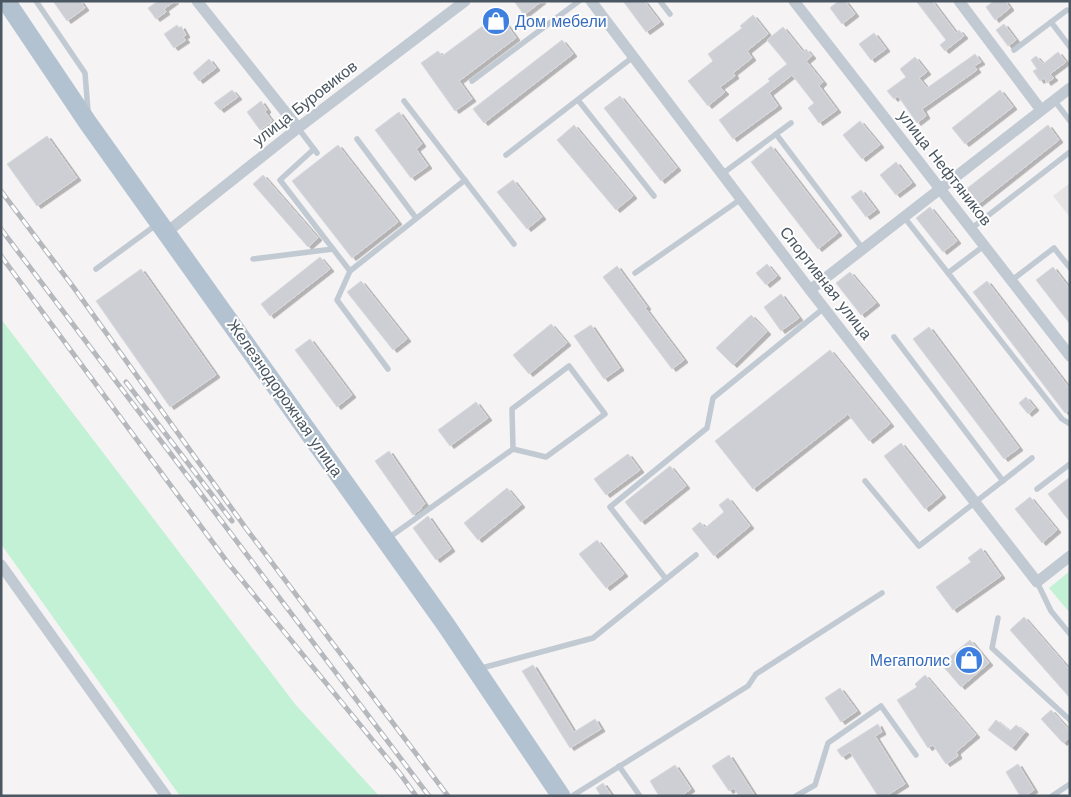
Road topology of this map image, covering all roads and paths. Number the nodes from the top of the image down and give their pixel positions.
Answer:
1 (6, 1) edge
2 (36, 1) edge
3 (197, 1) edge
4 (465, 1) edge
5 (579, 1) edge
6 (591, 1) edge
7 (660, 1) edge
8 (794, 1) edge
9 (959, 1) edge
10 (1070, 11) edge
11 (670, 14) dead end
12 (1051, 22) junction
13 (1070, 47) edge
14 (1014, 50) dead end
15 (633, 57) junction
16 (472, 81) dead end
17 (1070, 88) edge
18 (578, 100) junction
19 (1054, 100) junction
20 (404, 101) dead end
21 (1041, 110) junction
22 (1070, 121) edge
23 (88, 123) junction
24 (790, 123) dead end
25 (298, 128) junction
26 (776, 134) junction
27 (356, 138) dead end
28 (1070, 152) edge
29 (506, 155) dead end
30 (722, 174) junction
31 (465, 180) junction
32 (941, 188) junction
33 (654, 196) dead end
34 (741, 200) junction
35 (904, 217) junction
36 (416, 218) junction
37 (163, 227) junction
38 (972, 228) junction
39 (514, 244) dead end
40 (985, 245) junction
41 (863, 248) junction
42 (333, 249) junction
43 (253, 259) dead end
44 (1070, 268) edge
45 (96, 269) dead end
46 (350, 271) junction
47 (635, 272) dead end
48 (948, 273) junction
49 (1012, 280) junction
50 (810, 290) junction
51 (824, 308) junction
52 (894, 337) dead end
53 (1070, 356) edge
54 (388, 369) dead end
55 (1070, 424) edge
56 (513, 449) junction
57 (1032, 458) dead end
58 (1070, 464) edge
59 (865, 481) dead end
60 (1003, 481) junction
61 (1038, 489) dead end
62 (976, 503) junction
63 (386, 540) junction
64 (696, 555) dead end
65 (1070, 556) edge
66 (1, 565) edge
67 (666, 579) junction
68 (1037, 582) junction
69 (882, 593) dead end
70 (998, 618) dead end
71 (1070, 634) edge
72 (476, 670) junction
73 (1070, 720) edge
74 (916, 755) dead end
75 (619, 766) junction
76 (1070, 784) edge
77 (166, 796) edge
78 (562, 796) edge
79 (572, 796) edge
80 (640, 796) edge
81 (796, 796) edge
82 (1052, 796) edge

1 - 23 main road, Железнодорожная улица
2 - 23 lane
3 - 25 street
4 - 25 street, улица Буровиков
5 - 16 lane
6 - 15 street, Спортивная улица
7 - 11 lane
8 - 32 street, улица Нефтяников
9 - 21 street
10 - 12 lane
12 - 13 lane
12 - 14 lane
15 - 18 lane
15 - 30 street, Спортивная улица
17 - 19 street
18 - 29 lane
18 - 33 lane
19 - 21 street
19 - 22 lane
20 - 31 lane
21 - 32 street
23 - 37 main road, Железнодорожная улица
24 - 26 lane
25 - 37 street, улица Буровиков
25 - 42 lane
26 - 30 lane
26 - 41 lane
27 - 36 lane
28 - 38 lane
30 - 34 street, Спортивная улица
31 - 36 lane
31 - 39 lane
32 - 35 street
32 - 38 street, улица Нефтяников
34 - 47 lane
34 - 50 street, Спортивная улица
35 - 41 street
35 - 48 lane
36 - 46 lane
37 - 45 lane
37 - 63 main road, Железнодорожная улица
38 - 40 street, улица Нефтяников
40 - 48 lane
40 - 49 street, улица Нефтяников
41 - 50 street
42 - 43 lane
42 - 46 lane
44 - 49 lane
46 - 54 lane
48 - 55 lane
49 - 53 street, улица Нефтяников
50 - 51 street, Спортивная улица
51 - 62 street, Спортивная улица
51 - 67 lane
52 - 60 lane
56 - 56 lane
56 - 63 lane
57 - 60 lane
58 - 61 lane
59 - 62 lane
60 - 62 lane
62 - 68 street, Спортивная улица
63 - 72 main road, Железнодорожная улица
64 - 67 lane
65 - 68 street
66 - 77 street
67 - 72 lane
68 - 71 lane
69 - 75 lane
70 - 73 lane
72 - 78 main road, Железнодорожная улица
74 - 81 lane
75 - 79 lane
75 - 80 lane
76 - 82 lane

